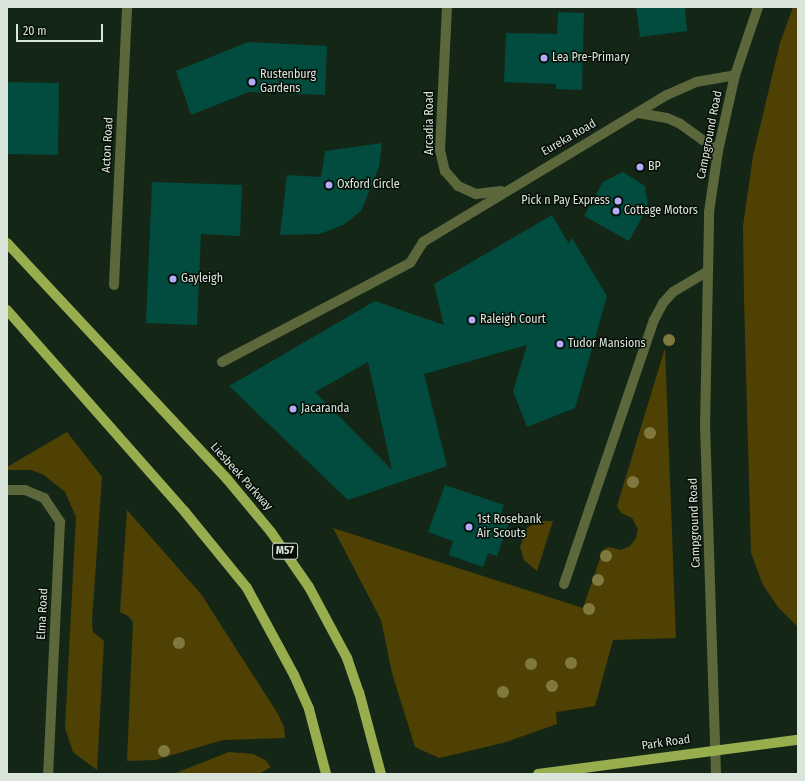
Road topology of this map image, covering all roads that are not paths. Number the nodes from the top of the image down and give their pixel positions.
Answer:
1 (127, 7) edge
2 (447, 7) edge
3 (758, 7) edge
4 (735, 75) junction
5 (638, 113) junction
6 (718, 152) junction
7 (505, 191) junction
8 (7, 243) edge
9 (706, 272) junction
10 (114, 285) dead end
11 (7, 310) edge
12 (222, 362) dead end
13 (7, 490) edge
14 (564, 584) dead end
15 (798, 740) edge
16 (715, 749) junction
17 (48, 774) edge
18 (326, 774) edge
19 (381, 774) edge
20 (538, 774) edge
21 (716, 774) edge

1 - 10 street, Acton Road
2 - 7 street, Arcadia Road
3 - 4 street, Campground Road
4 - 5 street, Eureka Road
4 - 6 street, Campground Road
5 - 6 street
5 - 7 street, Eureka Road
6 - 9 street, Campground Road
7 - 12 street, Eureka Road
8 - 19 main road, Liesbeek Parkway / M57
9 - 14 street
9 - 16 street, Campground Road
11 - 18 main road
13 - 17 street, Elma Road
15 - 16 main road, Park Road
16 - 20 main road, Park Road
16 - 21 street, Campground Road

